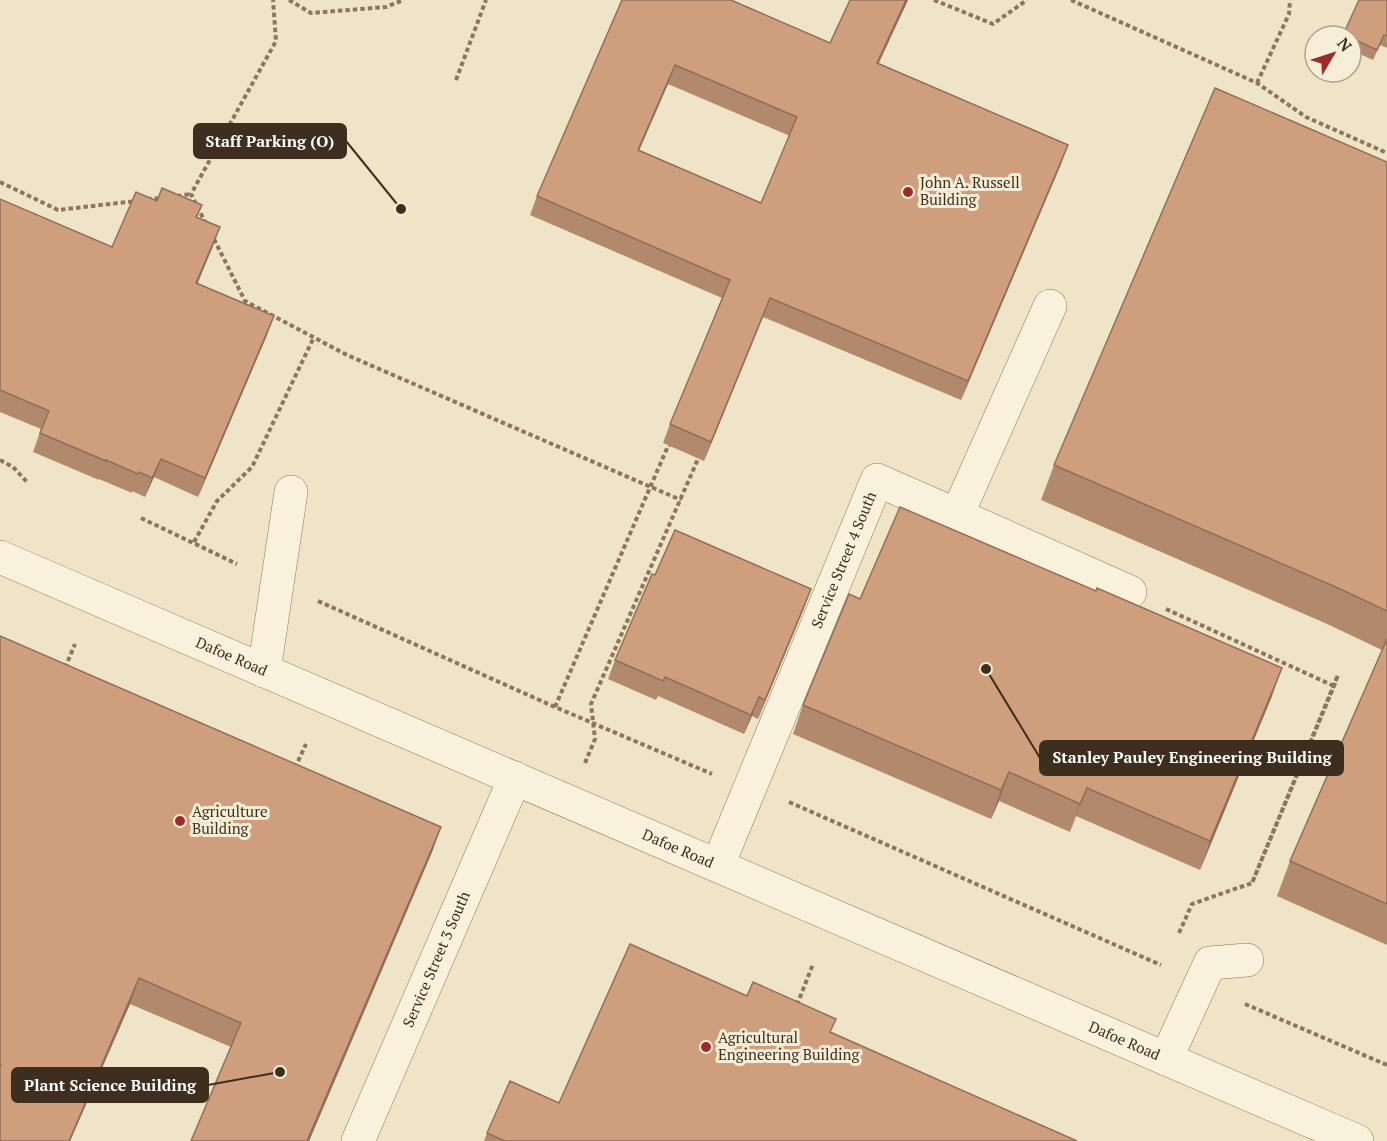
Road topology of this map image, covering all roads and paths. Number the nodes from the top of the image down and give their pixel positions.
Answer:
1 (273, 0) edge
2 (289, 0) edge
3 (403, 0) edge
4 (486, 0) edge
5 (934, 0) edge
6 (1027, 0) edge
7 (1071, 0) edge
8 (1290, 0) edge
9 (456, 80) dead end
10 (1257, 83) junction
11 (1387, 153) edge
12 (0, 182) edge
13 (191, 194) junction
14 (207, 226) edge
15 (212, 237) edge
16 (1050, 306) dead end
17 (314, 337) junction
18 (676, 440) edge
19 (697, 449) edge
20 (0, 460) edge
21 (28, 483) dead end
22 (650, 486) junction
23 (291, 492) dead end
24 (681, 500) junction
25 (957, 515) junction
26 (141, 518) dead end
27 (194, 542) junction
28 (0, 557) edge
29 (278, 583) junction
30 (1130, 592) joint
31 (75, 644) dead end
32 (63, 671) edge
33 (264, 671) junction
34 (1334, 686) junction
35 (555, 706) junction
36 (592, 722) junction
37 (306, 744) dead end
38 (294, 771) edge
39 (515, 778) junction
40 (749, 790) junction
41 (718, 866) junction
42 (1252, 883) junction
43 (1178, 935) dead end
44 (1247, 960) dead end
45 (813, 964) dead end
46 (1200, 984) junction
47 (793, 1013) edge
48 (1166, 1059) junction
49 (1387, 1065) edge
50 (358, 1141) edge
51 (1357, 1141) edge

1 - 13 path
2 - 3 path
4 - 9 path
5 - 6 path
7 - 10 path
8 - 10 path
10 - 11 path
12 - 13 path
13 - 14 path
15 - 17 path
16 - 25 street
17 - 22 path
17 - 27 path
18 - 22 path
19 - 24 path
20 - 21 path
22 - 24 path
22 - 35 path
23 - 29 street
24 - 36 path
25 - 30 street
25 - 40 street, Service Street 4 South
26 - 27 path
27 - 29 path
28 - 33 street, Dafoe Road
29 - 33 street
29 - 35 path
30 - 34 path
31 - 32 path
33 - 39 street, Dafoe Road
34 - 42 path
34 - 42 path
35 - 36 path
36 - 40 path
37 - 38 path
39 - 41 street, Dafoe Road
39 - 50 street, Service Street 3 South
40 - 41 street, Service Street 4 South
40 - 46 path
41 - 48 street, Dafoe Road
42 - 43 path
44 - 46 street
45 - 47 path
46 - 48 street
46 - 49 path
48 - 51 street, Dafoe Road

